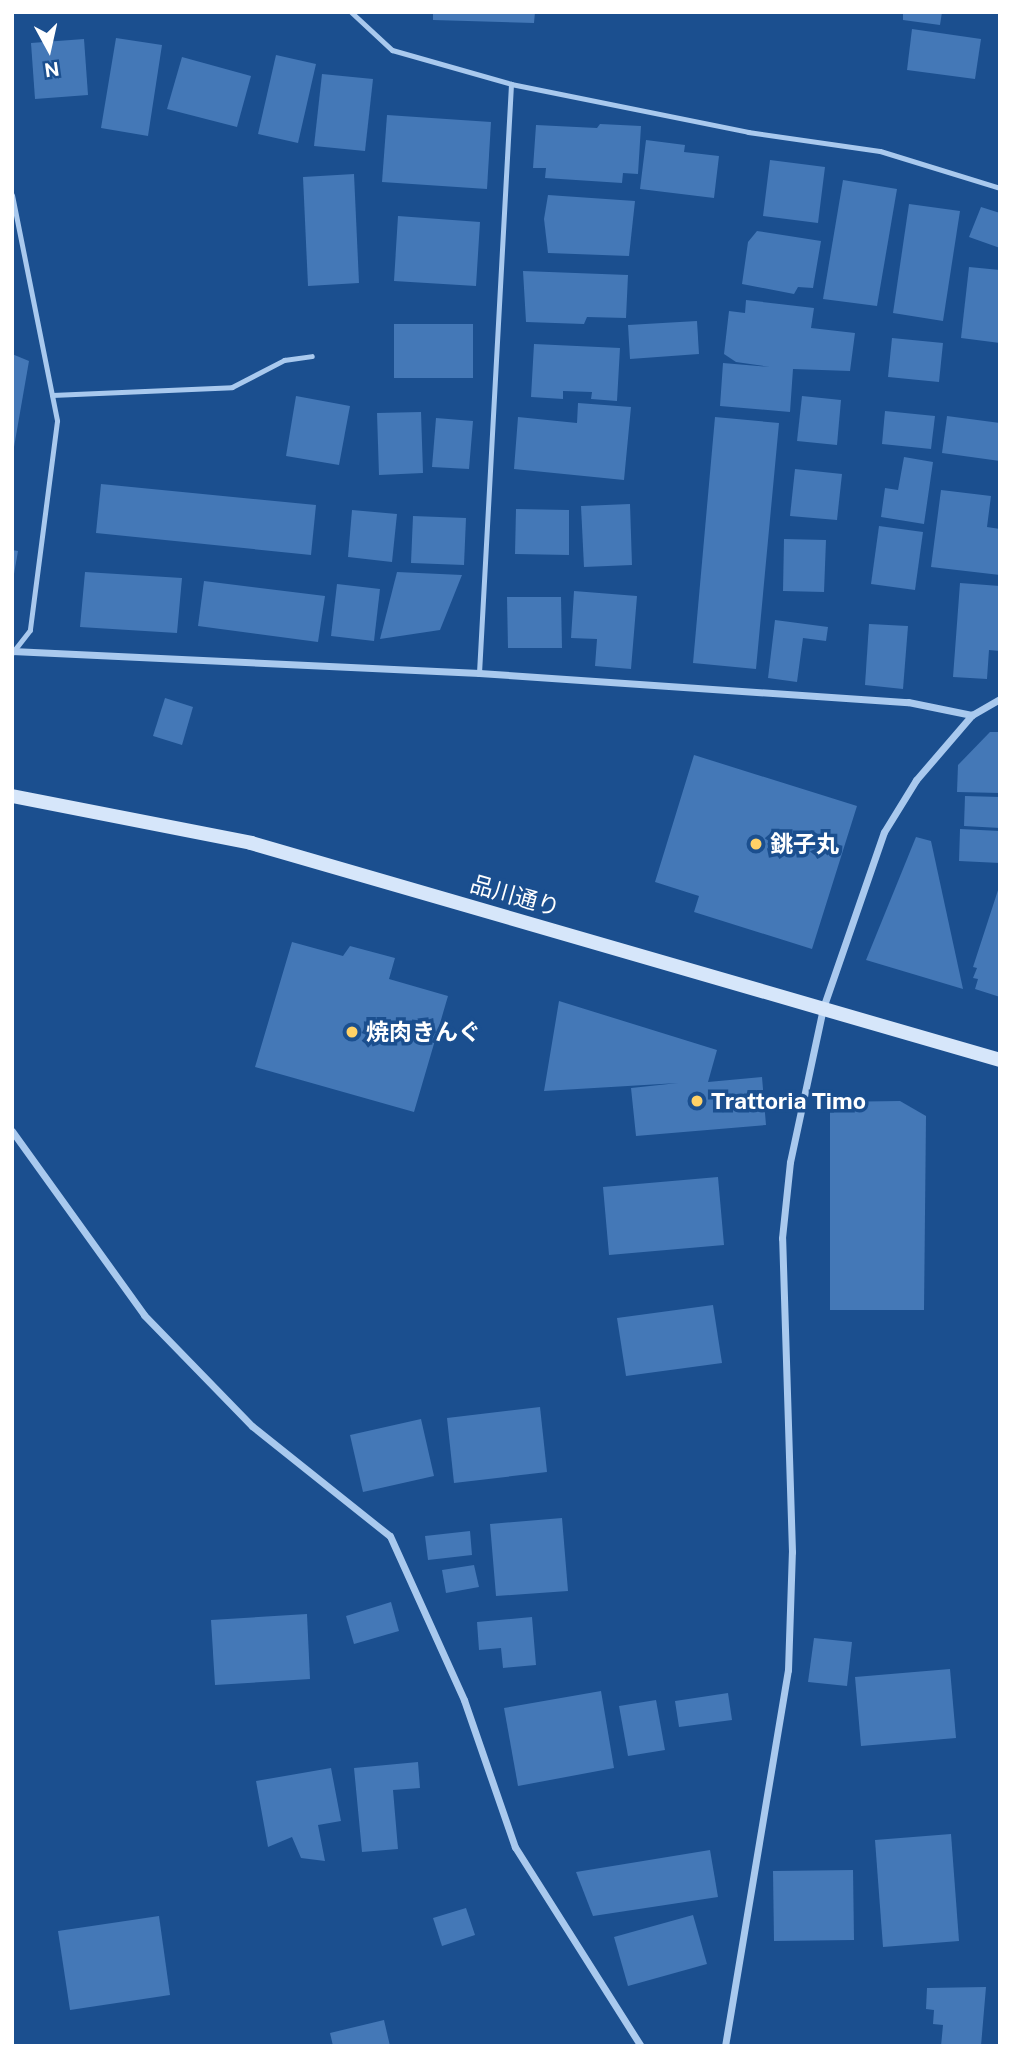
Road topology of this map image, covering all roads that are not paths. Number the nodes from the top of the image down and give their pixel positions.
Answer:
1 (351, 12) edge
2 (511, 84) junction
3 (1000, 188) edge
4 (12, 195) edge
5 (312, 356) dead end
6 (52, 395) junction
7 (13, 651) edge
8 (479, 673) junction
9 (1000, 699) edge
10 (972, 715) junction
11 (12, 796) edge
12 (823, 1008) junction
13 (1000, 1060) edge
14 (12, 1131) edge
15 (25, 2046) edge
16 (69, 2046) edge
17 (641, 2046) edge
18 (725, 2046) edge

1 - 2 lane
2 - 3 lane
2 - 8 lane
4 - 6 lane
5 - 6 lane
6 - 7 lane
7 - 8 street
8 - 10 street
9 - 10 street
10 - 12 street
11 - 12 street, 品川通り
12 - 13 street, 品川通り
12 - 18 street
14 - 17 street
15 - 16 lane

